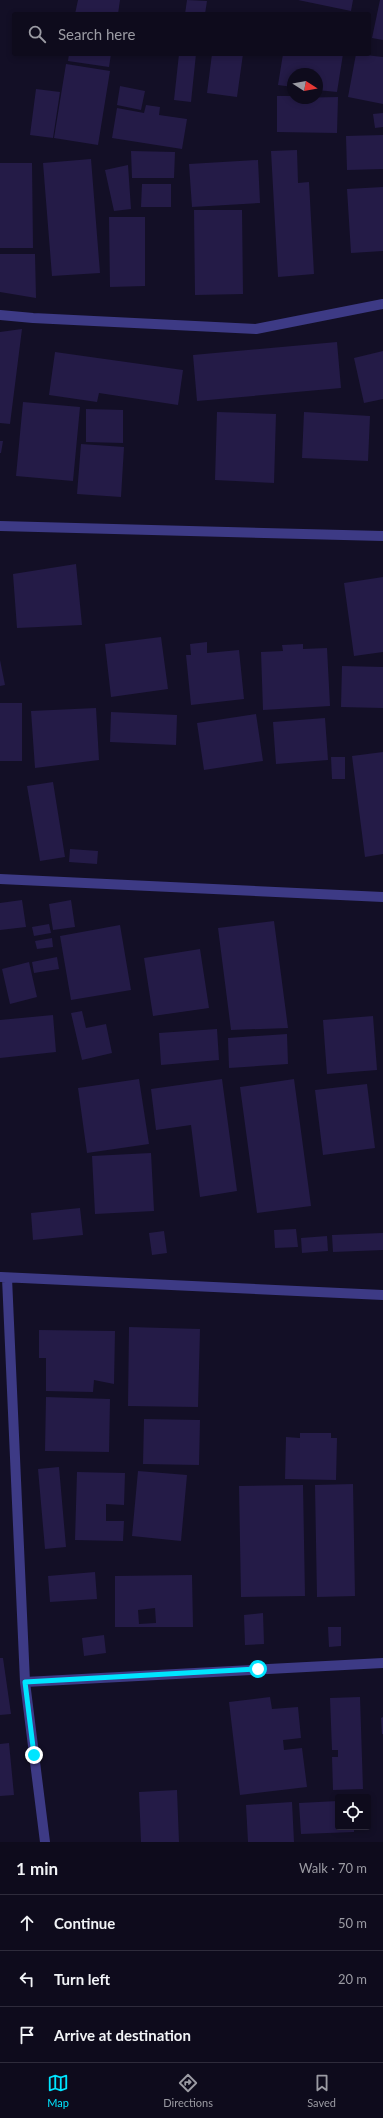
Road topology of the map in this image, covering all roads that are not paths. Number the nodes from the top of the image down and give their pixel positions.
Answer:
1 (383, 304) edge
2 (0, 315) edge
3 (0, 526) edge
4 (383, 536) edge
5 (0, 880) edge
6 (383, 897) edge
7 (3, 1278) edge
8 (383, 1295) edge
9 (383, 1663) edge
10 (25, 1682) junction
11 (44, 1842) edge

1 - 2 street
3 - 4 street
5 - 6 street
7 - 8 street
7 - 10 street
9 - 10 street
10 - 11 street

